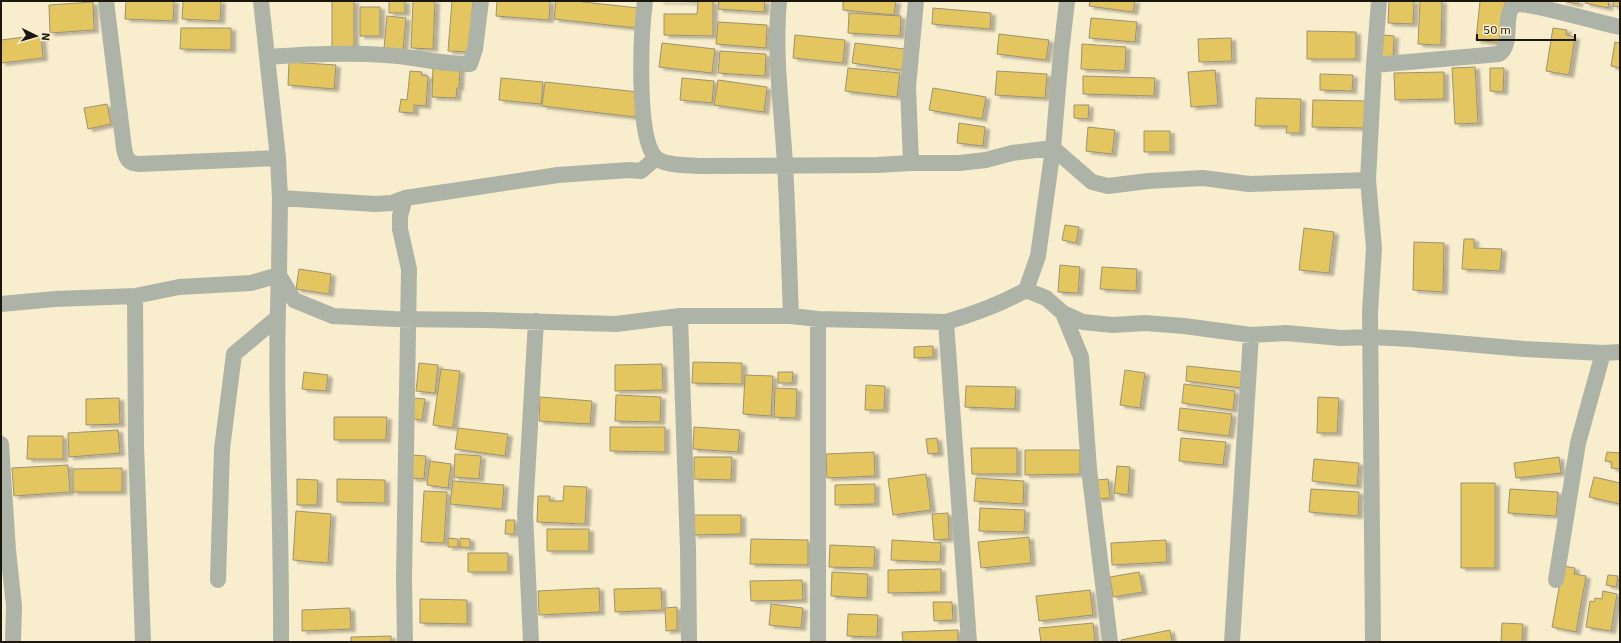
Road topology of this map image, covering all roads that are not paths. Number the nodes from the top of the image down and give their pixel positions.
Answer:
1 (106, 1) edge
2 (261, 1) edge
3 (481, 1) edge
4 (645, 1) edge
5 (779, 1) edge
6 (916, 1) edge
7 (1067, 1) edge
8 (1379, 1) edge
9 (1620, 27) edge
10 (268, 57) junction
11 (1374, 65) junction
12 (1053, 148) junction
13 (278, 158) junction
14 (656, 158) junction
15 (911, 163) junction
16 (785, 165) junction
17 (1368, 180) junction
18 (280, 198) junction
19 (406, 198) junction
20 (279, 275) junction
21 (1026, 290) junction
22 (135, 296) junction
23 (1, 304) edge
24 (1063, 313) junction
25 (680, 316) junction
26 (791, 316) junction
27 (277, 318) junction
28 (407, 319) junction
29 (818, 319) junction
30 (536, 321) junction
31 (946, 322) junction
32 (1251, 335) junction
33 (1370, 337) junction
34 (1620, 352) edge
35 (1603, 353) junction
36 (1, 444) edge
37 (218, 580) dead end
38 (1556, 580) dead end
39 (13, 642) edge
40 (143, 642) edge
41 (281, 642) edge
42 (405, 642) edge
43 (531, 642) edge
44 (689, 642) edge
45 (818, 642) edge
46 (969, 642) edge
47 (1110, 642) edge
48 (1232, 642) edge
49 (1373, 642) edge

1 - 13 street
2 - 10 street
3 - 10 street
4 - 14 street
5 - 16 street
6 - 15 street
7 - 12 street
8 - 11 street
9 - 11 street
10 - 13 street
11 - 17 street
12 - 15 street
12 - 17 street
12 - 21 street
13 - 18 street
14 - 16 street
14 - 19 street
15 - 16 street
16 - 26 street
17 - 33 street
18 - 19 street
18 - 20 street
19 - 28 street
20 - 22 street
20 - 27 street
20 - 28 street
21 - 24 street
21 - 31 street
22 - 23 street
22 - 40 street
24 - 32 street
24 - 47 street
25 - 26 street
25 - 30 street
25 - 44 street
26 - 29 street
27 - 37 street
27 - 41 street
28 - 30 street
28 - 42 street
29 - 31 street
29 - 45 street
30 - 43 street
31 - 46 street
32 - 33 street
32 - 48 street
33 - 35 street
33 - 49 street
34 - 35 street
35 - 38 street
36 - 39 street

